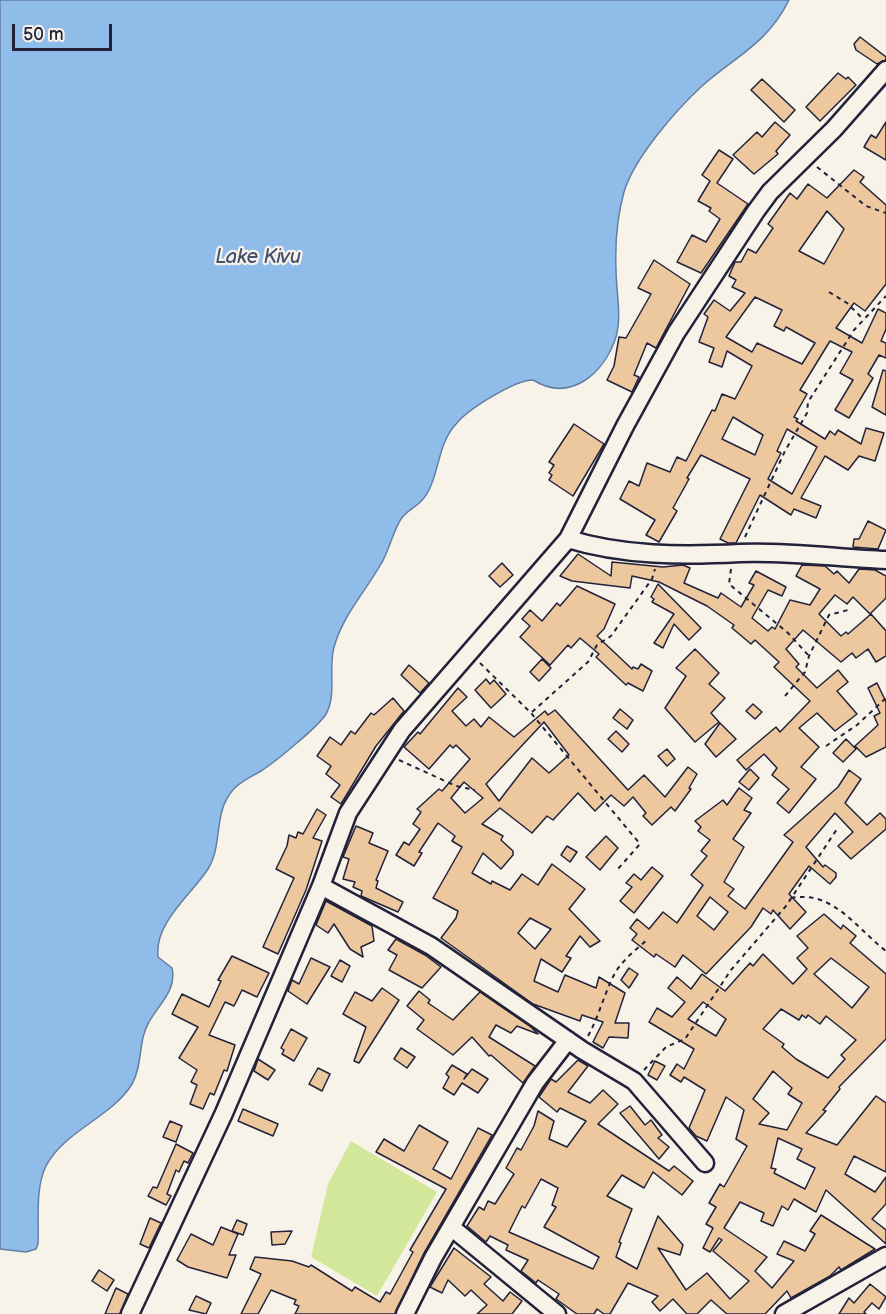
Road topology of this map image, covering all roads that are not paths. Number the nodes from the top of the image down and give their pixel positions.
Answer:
1 (886, 70) edge
2 (568, 539) junction
3 (886, 560) edge
4 (321, 886) junction
5 (575, 1045) junction
6 (705, 1163) dead end
7 (451, 1227) junction
8 (886, 1256) edge
9 (130, 1314) edge
10 (405, 1314) edge
11 (557, 1314) edge
12 (784, 1314) edge

1 - 2 street
2 - 3 street
2 - 4 street
4 - 5 street
4 - 9 street
5 - 6 street
5 - 7 street
7 - 10 street
7 - 11 street
8 - 12 street

